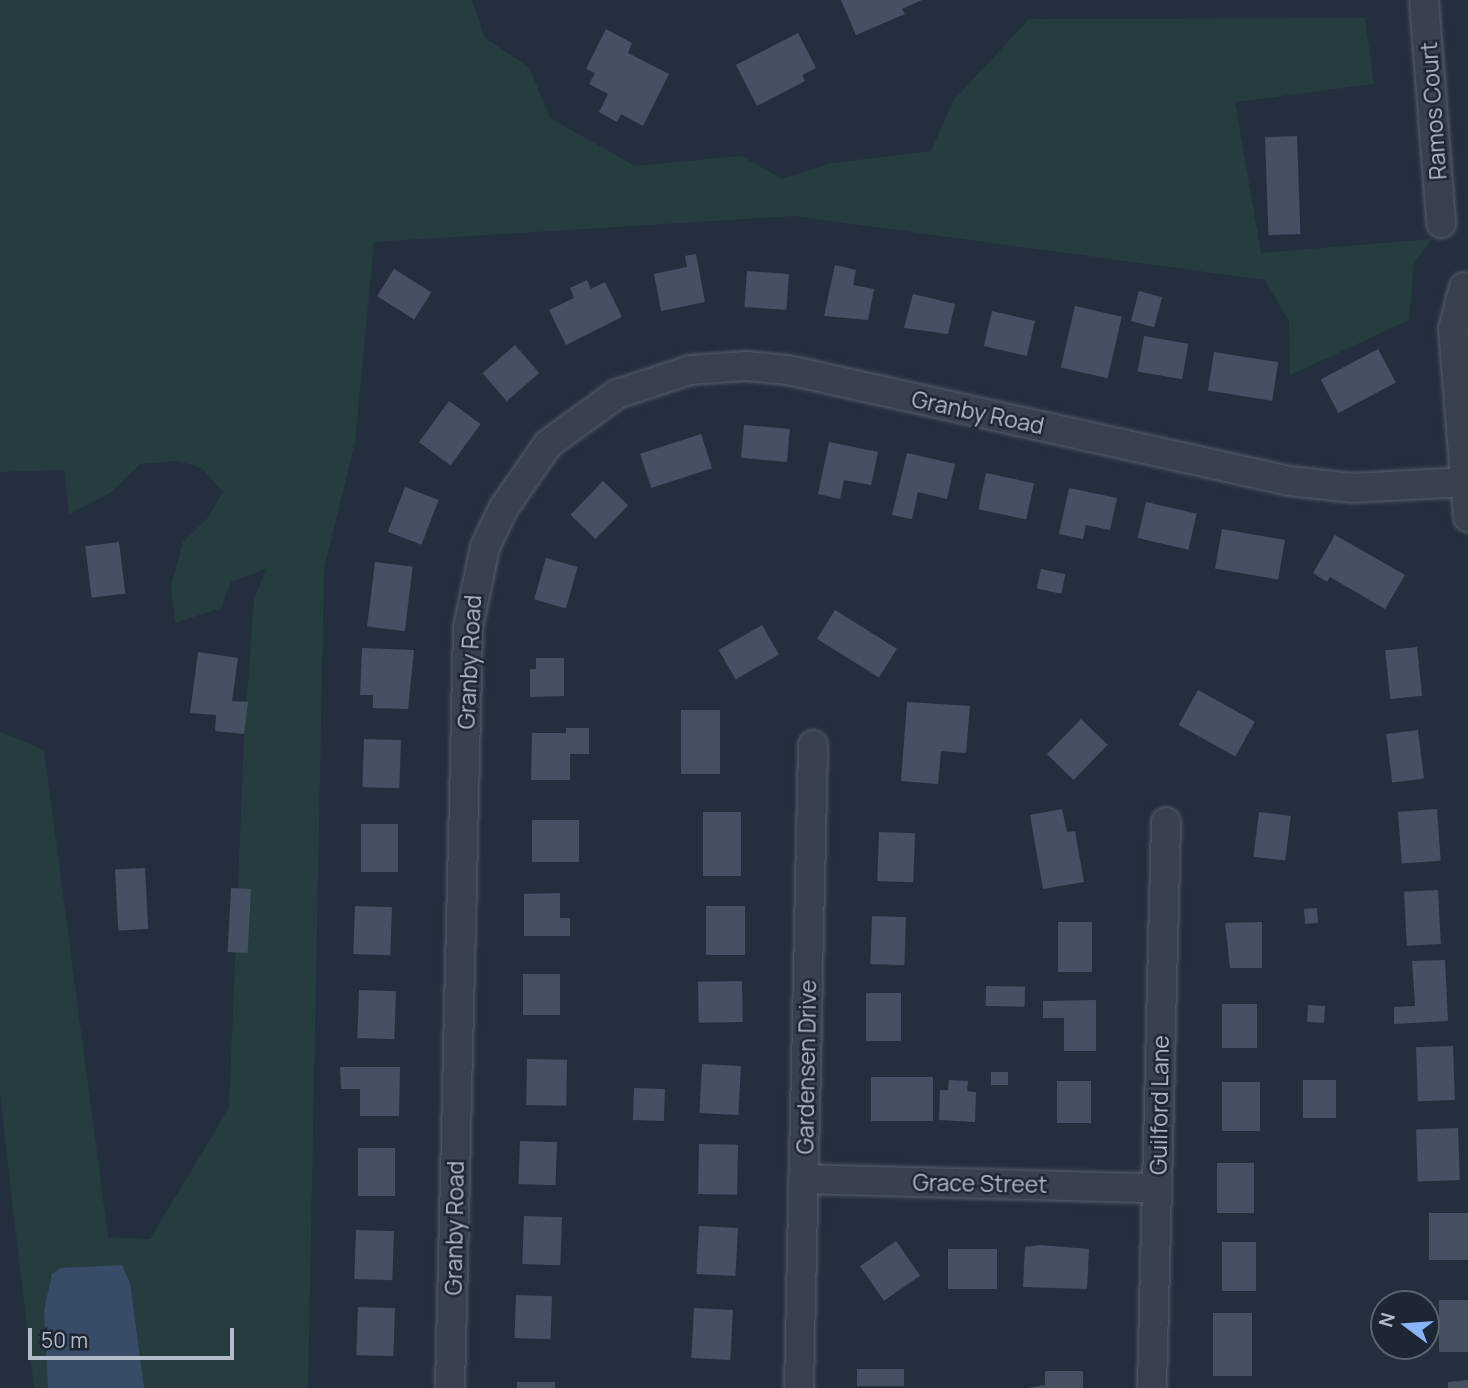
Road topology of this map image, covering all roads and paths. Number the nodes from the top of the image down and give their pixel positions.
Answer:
1 (1424, 0) edge
2 (1441, 223) dead end
3 (1464, 287) dead end
4 (1465, 482) junction
5 (1468, 517) edge
6 (813, 745) dead end
7 (1166, 822) dead end
8 (803, 1179) junction
9 (1157, 1188) junction
10 (450, 1388) edge
11 (799, 1388) edge
12 (1152, 1388) edge

1 - 2 street, Ramos Court
3 - 4 street
4 - 5 street
4 - 10 street, Granby Road
6 - 8 street, Gardensen Drive
7 - 9 street, Guilford Lane
8 - 9 street, Grace Street
8 - 11 street, Gardensen Drive
9 - 12 street, Guilford Lane

